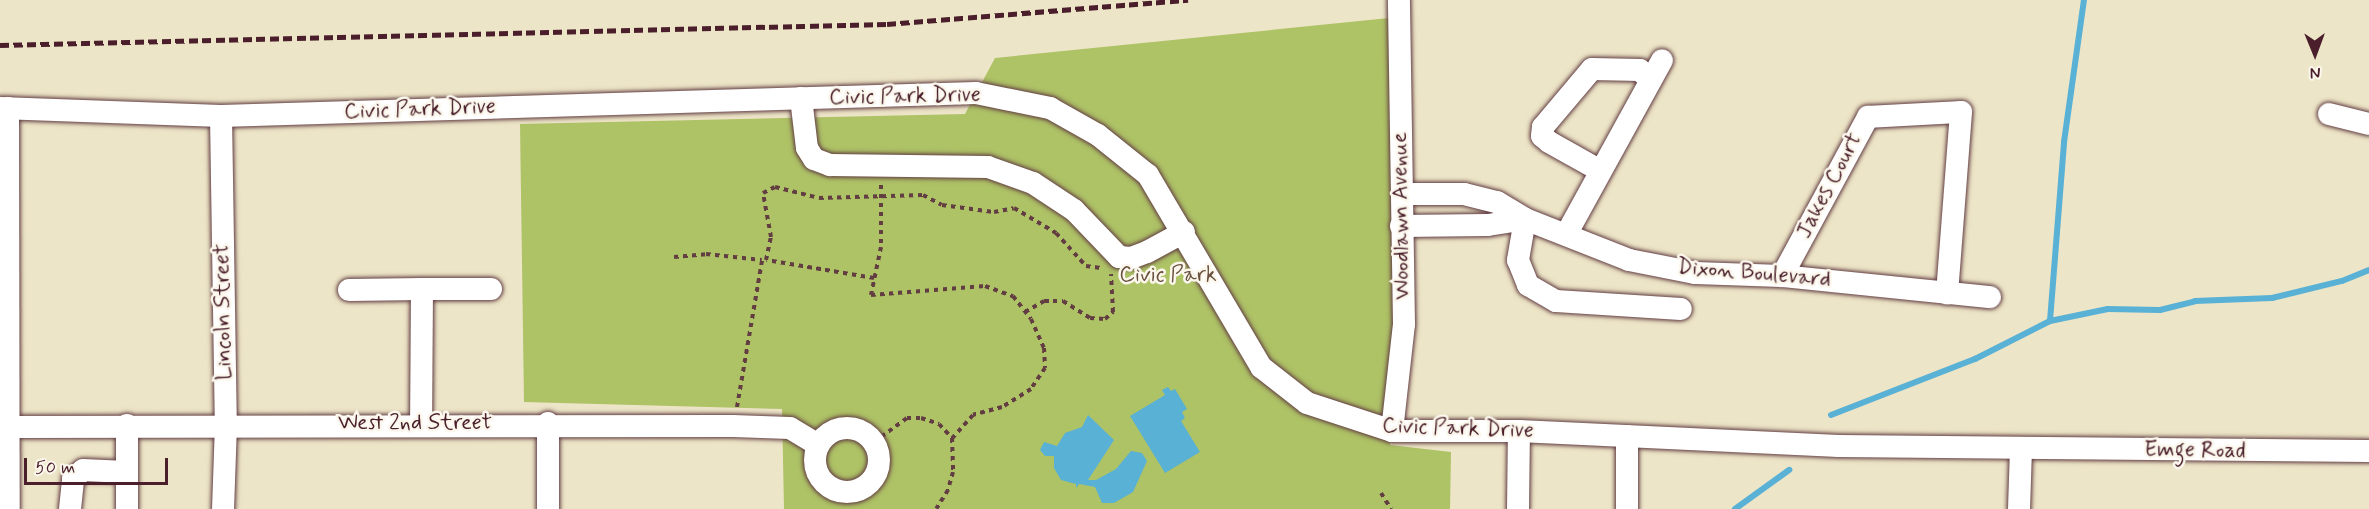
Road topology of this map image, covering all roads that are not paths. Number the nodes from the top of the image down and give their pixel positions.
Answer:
1 (1399, 0) edge
2 (1662, 60) dead end
3 (1650, 80) junction
4 (801, 98) junction
5 (4, 108) edge
6 (2329, 114) dead end
7 (221, 116) junction
8 (2369, 123) edge
9 (1599, 170) junction
10 (1402, 194) junction
11 (1525, 219) junction
12 (1401, 226) junction
13 (1184, 232) junction
14 (1567, 233) junction
15 (1782, 276) junction
16 (422, 289) junction
17 (491, 289) dead end
18 (349, 290) dead end
19 (1947, 292) junction
20 (1990, 297) dead end
21 (1682, 309) dead end
22 (421, 423) junction
23 (548, 423) junction
24 (226, 424) junction
25 (127, 425) junction
26 (7, 427) junction
27 (1392, 431) junction
28 (1519, 431) junction
29 (1627, 436) junction
30 (818, 445) junction
31 (2021, 448) junction
32 (2369, 451) edge
33 (127, 472) junction
34 (9, 509) edge
35 (70, 509) edge
36 (127, 509) edge
37 (223, 509) edge
38 (548, 509) edge
39 (1518, 509) edge
40 (1627, 509) edge
41 (2019, 509) edge

1 - 10 street, Woodlawn Avenue
2 - 3 street
3 - 9 street
3 - 9 street
4 - 7 street, Civic Park Drive
4 - 13 street, Civic Park Drive
4 - 13 street
5 - 7 street, Civic Park Drive
5 - 26 street
6 - 8 street
7 - 24 street, Lincoln Street
9 - 14 street
10 - 11 street, Dixon Boulevard
10 - 12 street, Woodlawn Avenue
11 - 12 street, Dixon Boulevard
11 - 14 street, Dixon Boulevard
11 - 21 street
12 - 27 street, Woodlawn Avenue
13 - 27 street, Civic Park Drive
14 - 15 street, Dixon Boulevard
15 - 19 street, Dixon Boulevard
15 - 19 street, Jakes Court
16 - 17 street
16 - 18 street
16 - 22 street
19 - 20 street, Dixon Boulevard
22 - 23 street, West 2nd Street
22 - 24 street, West 2nd Street
23 - 30 street, West 2nd Street
23 - 38 street
24 - 25 street, West 2nd Street
24 - 37 street, Lincoln Street
25 - 26 street, West 2nd Street
25 - 33 street
26 - 34 street
27 - 28 street, Civic Park Drive
28 - 29 street, Civic Park Drive
28 - 39 street
29 - 31 street, Civic Park Drive
29 - 40 street
30 - 30 street
31 - 32 street, Emge Road
31 - 41 street
33 - 35 street
33 - 36 street

